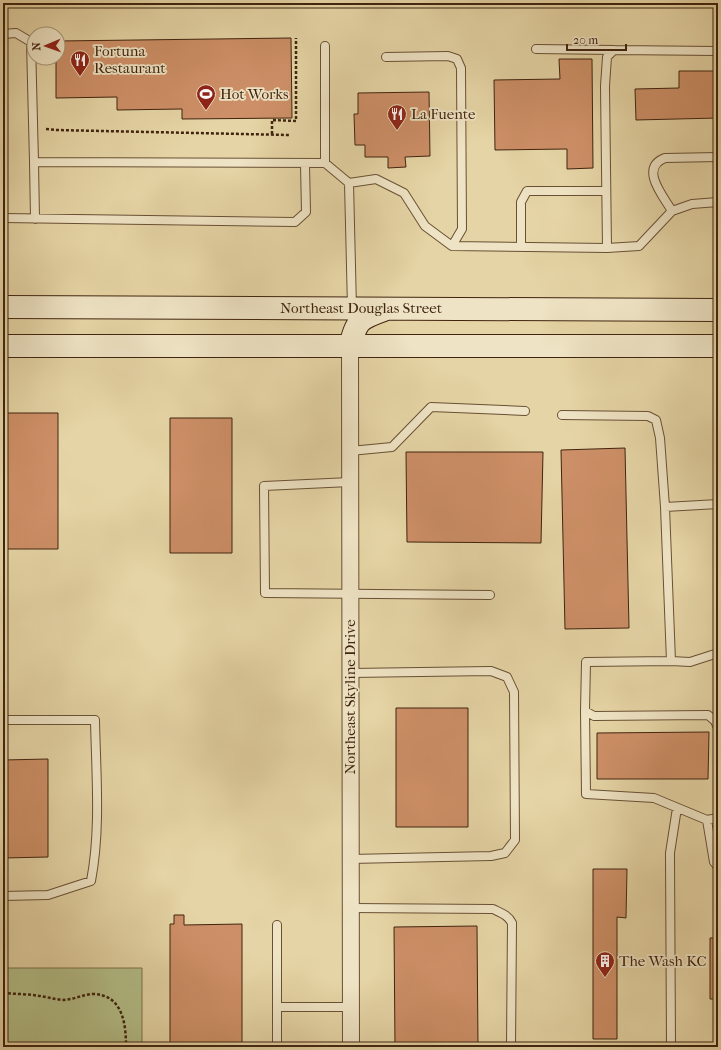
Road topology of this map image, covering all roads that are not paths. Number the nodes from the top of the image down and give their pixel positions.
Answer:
1 (3, 34) edge
2 (325, 46) dead end
3 (536, 49) dead end
4 (614, 50) junction
5 (718, 51) edge
6 (386, 57) dead end
7 (718, 157) edge
8 (34, 162) junction
9 (325, 163) junction
10 (305, 164) junction
11 (349, 183) junction
12 (606, 191) junction
13 (718, 202) edge
14 (672, 211) junction
15 (3, 218) edge
16 (34, 219) junction
17 (452, 246) junction
18 (521, 247) junction
19 (607, 248) junction
20 (3, 308) edge
21 (352, 308) junction
22 (391, 308) junction
23 (718, 310) edge
24 (3, 346) edge
25 (350, 346) junction
26 (718, 346) edge
27 (525, 411) dead end
28 (562, 416) dead end
29 (350, 451) junction
30 (350, 482) junction
31 (718, 504) edge
32 (665, 507) junction
33 (350, 593) junction
34 (490, 595) dead end
35 (718, 654) edge
36 (671, 661) junction
37 (350, 673) junction
38 (586, 711) junction
39 (3, 720) edge
40 (718, 728) edge
41 (678, 808) junction
42 (718, 818) edge
43 (707, 820) junction
44 (350, 859) junction
45 (718, 867) edge
46 (3, 896) edge
47 (351, 908) junction
48 (277, 925) dead end
49 (277, 1007) junction
50 (351, 1007) junction
51 (277, 1047) edge
52 (351, 1047) edge
53 (511, 1047) edge
54 (670, 1047) edge

1 - 8 lane
2 - 9 lane
3 - 4 lane
4 - 5 lane
4 - 12 lane
6 - 17 lane
7 - 14 lane
8 - 10 lane
8 - 16 lane
9 - 10 lane
9 - 11 lane
10 - 16 lane
11 - 17 lane
11 - 21 lane
12 - 18 lane
12 - 19 lane
13 - 14 lane
14 - 19 lane
15 - 16 lane
17 - 18 lane
18 - 19 lane
20 - 21 main road, Northeast Douglas Street
21 - 22 main road, Northeast Douglas Street
22 - 23 main road, Northeast Douglas Street
22 - 25 main road
24 - 25 main road
25 - 26 main road
25 - 29 street, Northeast Skyline Drive
27 - 29 lane
28 - 32 lane
29 - 30 street, Northeast Skyline Drive
30 - 33 street, Northeast Skyline Drive
30 - 33 lane
31 - 32 lane
32 - 36 lane
33 - 34 lane
33 - 37 street, Northeast Skyline Drive
35 - 36 lane
36 - 38 lane
37 - 44 street, Northeast Skyline Drive
37 - 44 lane
38 - 40 lane
38 - 41 lane
39 - 46 lane
41 - 43 lane
41 - 54 lane
42 - 43 lane
43 - 45 lane
44 - 47 street, Northeast Skyline Drive
47 - 50 street, Northeast Skyline Drive
47 - 53 lane
48 - 49 lane
49 - 50 lane
49 - 51 lane
50 - 52 street, Northeast Skyline Drive

